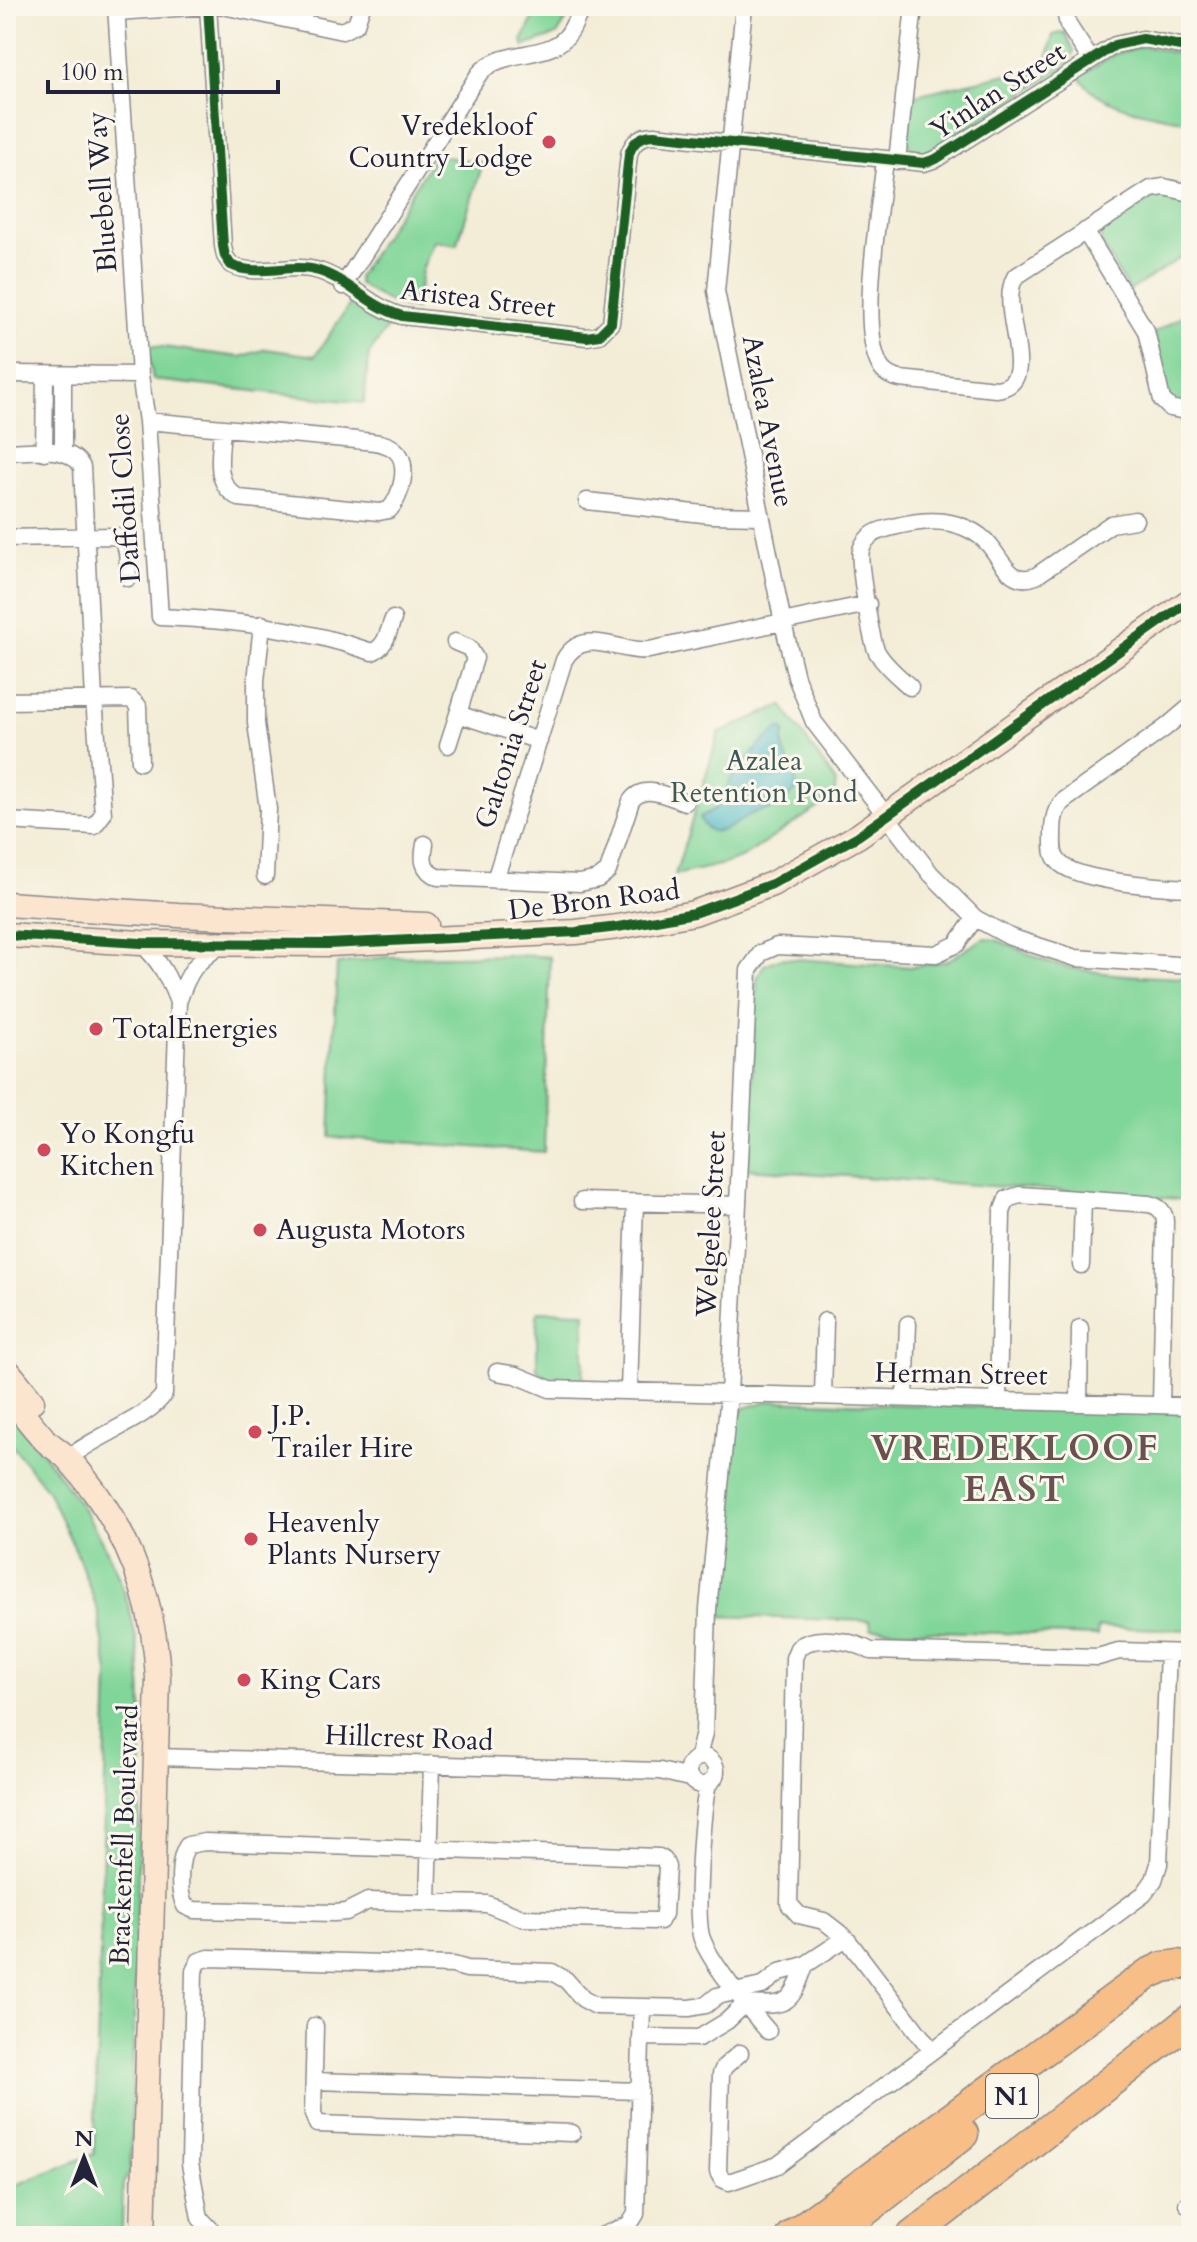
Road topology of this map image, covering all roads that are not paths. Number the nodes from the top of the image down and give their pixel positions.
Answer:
1 (208, 6) edge
2 (223, 6) edge
3 (362, 6) edge
4 (582, 6) edge
5 (744, 6) edge
6 (914, 6) edge
7 (1064, 6) edge
8 (116, 9) edge
9 (1191, 48) edge
10 (1091, 60) junction
11 (729, 144) junction
12 (891, 161) junction
13 (1191, 193) edge
14 (1085, 231) junction
15 (343, 286) junction
16 (6, 374) edge
17 (45, 375) junction
18 (63, 375) junction
19 (140, 375) junction
20 (1191, 412) edge
21 (147, 421) junction
22 (222, 428) junction
23 (6, 452) edge
24 (44, 452) junction
25 (63, 452) junction
26 (587, 501) dead end
27 (761, 516) junction
28 (1135, 520) dead end
29 (86, 536) junction
30 (6, 538) edge
31 (128, 578) dead end
32 (1191, 600) edge
33 (868, 604) junction
34 (393, 619) dead end
35 (783, 623) junction
36 (262, 624) junction
37 (455, 642) dead end
38 (910, 687) dead end
39 (94, 699) junction
40 (6, 701) edge
41 (1191, 706) edge
42 (458, 714) junction
43 (539, 741) junction
44 (448, 745) dead end
45 (140, 762) dead end
46 (685, 802) dead end
47 (887, 817) junction
48 (6, 821) edge
49 (425, 844) dead end
50 (265, 876) dead end
51 (495, 880) junction
52 (1191, 888) edge
53 (6, 904) edge
54 (975, 918) junction
55 (576, 932) junction
56 (6, 935) edge
57 (141, 943) junction
58 (221, 945) junction
59 (1191, 966) edge
60 (178, 1002) junction
61 (1083, 1199) junction
62 (582, 1201) dead end
63 (635, 1202) junction
64 (738, 1205) junction
65 (1081, 1265) dead end
66 (825, 1321) dead end
67 (908, 1324) dead end
68 (1080, 1328) dead end
69 (6, 1369) edge
70 (497, 1372) dead end
71 (629, 1391) junction
72 (6, 1392) edge
73 (729, 1394) junction
74 (823, 1396) junction
75 (905, 1398) junction
76 (998, 1401) junction
77 (1079, 1403) junction
78 (1161, 1405) junction
79 (1191, 1406) edge
80 (68, 1459) junction
81 (1168, 1653) junction
82 (1191, 1653) edge
83 (156, 1757) junction
84 (432, 1764) junction
85 (699, 1771) junction
86 (430, 1849) junction
87 (428, 1902) junction
88 (846, 1938) junction
89 (1184, 1960) edge
90 (805, 1965) junction
91 (741, 1997) junction
92 (642, 2007) junction
93 (1191, 2019) edge
94 (315, 2026) dead end
95 (768, 2031) dead end
96 (641, 2037) junction
97 (932, 2051) junction
98 (740, 2053) dead end
99 (314, 2081) junction
100 (640, 2091) junction
101 (572, 2133) dead end
102 (143, 2236) edge
103 (217, 2236) edge
104 (601, 2236) edge
105 (791, 2236) edge
106 (833, 2236) edge
107 (912, 2236) edge

1 - 8 street
1 - 15 street, Aristea Street
2 - 3 street
4 - 15 street
5 - 11 street, Azalea Avenue
6 - 12 street
7 - 10 street
8 - 19 street, Bluebell Way
9 - 10 street, Yinlan Street
10 - 12 street, Yinlan Street
11 - 12 street, Yinlan Street
11 - 15 street, Aristea Street
11 - 27 street, Azalea Avenue
12 - 14 street
13 - 14 street
14 - 20 street
16 - 17 street
17 - 18 street
17 - 24 street
18 - 19 street
18 - 25 street
19 - 21 street, Daffodil Close
21 - 22 street
21 - 36 street, Daffodil Close
22 - 22 street
23 - 24 street
24 - 25 street
25 - 29 street
26 - 27 street
27 - 35 street, Azalea Avenue
28 - 33 street
29 - 30 street
29 - 31 street
29 - 39 street
32 - 47 street, De Bron Road
33 - 35 street
33 - 38 street
34 - 36 street
35 - 43 street, Galtonia Street
35 - 47 street, Azalea Avenue
36 - 50 street
37 - 42 street
39 - 40 street
39 - 45 street
39 - 48 street
41 - 52 street
42 - 43 street
42 - 44 street
43 - 51 street, Galtonia Street
46 - 51 street
47 - 54 street, Azalea Avenue
47 - 55 street, De Bron Road
49 - 51 street
53 - 55 street, De Bron Road
54 - 59 street, Azalea Avenue
54 - 64 street, Welgelee Street
55 - 58 street, De Bron Road
56 - 57 street, De Bron Road
57 - 58 street, De Bron Road
57 - 60 street
58 - 60 street
60 - 80 street
61 - 65 street
61 - 76 street
61 - 78 street
62 - 63 street
63 - 64 street
63 - 71 street
64 - 73 street, Welgelee Street
66 - 74 street
67 - 75 street
68 - 77 street
69 - 80 street, Brackenfell Boulevard
70 - 71 street, Herman Street
71 - 73 street, Herman Street
72 - 80 street, Brackenfell Boulevard
73 - 74 street, Herman Street
73 - 85 street, Welgelee Street
74 - 75 street, Herman Street
75 - 76 street, Herman Street
76 - 77 street, Herman Street
77 - 78 street, Herman Street
78 - 79 street, Herman Street
80 - 83 street, Brackenfell Boulevard
81 - 82 street
81 - 88 street
81 - 97 street
83 - 84 street, Hillcrest Road
83 - 102 street, Brackenfell Boulevard
84 - 85 street, Hillcrest Road
84 - 86 street
85 - 91 street, Welgelee Street
86 - 87 street
86 - 87 street
86 - 87 street
88 - 90 street
88 - 97 street
89 - 105 highway
89 - 106 highway, N1
90 - 91 street
90 - 91 street
91 - 92 street
91 - 95 street, Welgelee Street
91 - 96 street
92 - 96 street
92 - 103 street
93 - 107 highway, N1
94 - 99 street
96 - 100 street
97 - 98 street
99 - 100 street
99 - 101 street
100 - 104 street

